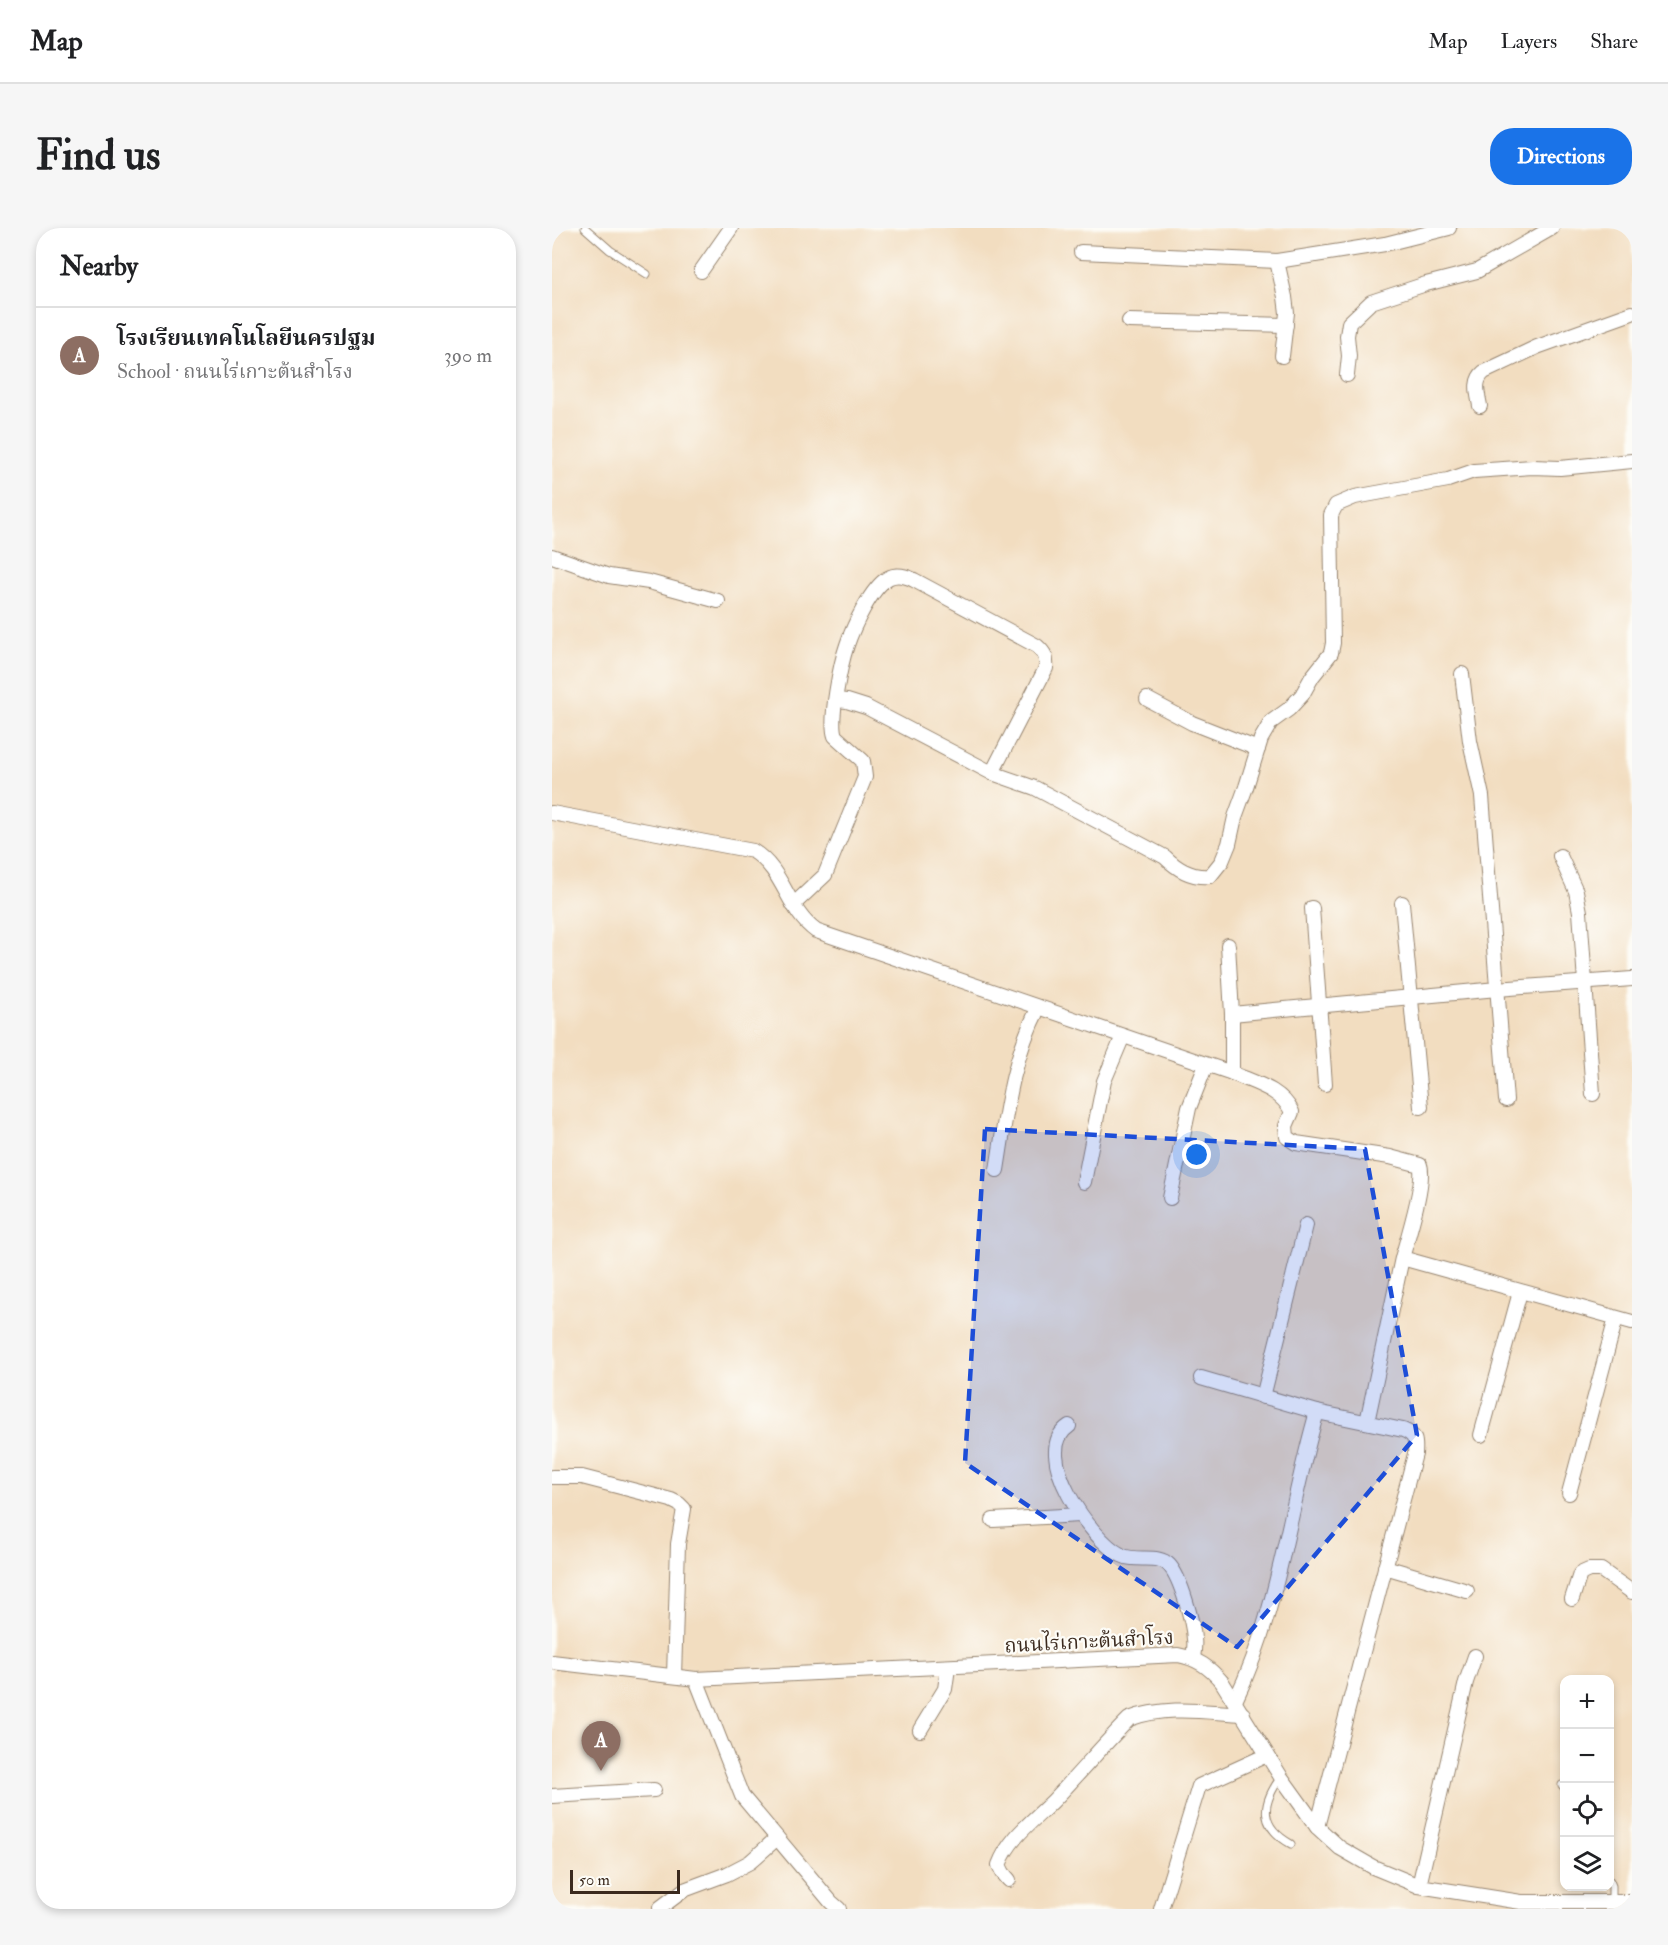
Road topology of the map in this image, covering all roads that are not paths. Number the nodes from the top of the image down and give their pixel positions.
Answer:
1 (585, 228) edge
2 (731, 228) edge
3 (1449, 228) edge
4 (1552, 228) edge
5 (1081, 252) dead end
6 (1277, 261) junction
7 (701, 272) dead end
8 (646, 274) dead end
9 (1632, 313) edge
10 (1129, 321) dead end
11 (1286, 325) junction
12 (1281, 356) dead end
13 (1347, 375) dead end
14 (1480, 406) dead end
15 (1632, 461) edge
16 (552, 556) edge
17 (718, 601) dead end
18 (1462, 674) dead end
19 (1147, 699) dead end
20 (836, 700) junction
21 (1258, 749) junction
22 (992, 773) junction
23 (552, 813) edge
24 (1560, 856) dead end
25 (1402, 903) dead end
26 (793, 905) junction
27 (1312, 908) dead end
28 (1228, 945) dead end
29 (1632, 979) edge
30 (1584, 982) junction
31 (1497, 989) junction
32 (1410, 998) junction
33 (1318, 1006) junction
34 (1039, 1007) junction
35 (1232, 1014) junction
36 (1123, 1036) junction
37 (1206, 1065) junction
38 (1232, 1073) junction
39 (1325, 1084) dead end
40 (1593, 1094) dead end
41 (1506, 1100) dead end
42 (1421, 1107) dead end
43 (996, 1170) dead end
44 (1084, 1182) dead end
45 (1170, 1198) dead end
46 (1306, 1225) dead end
47 (1402, 1258) junction
48 (1520, 1292) junction
49 (1616, 1318) junction
50 (1632, 1322) edge
51 (1201, 1378) dead end
52 (1263, 1397) junction
53 (1317, 1412) junction
54 (1367, 1422) junction
55 (1069, 1426) dead end
56 (1481, 1434) dead end
57 (552, 1477) edge
58 (1569, 1493) dead end
59 (1080, 1515) junction
60 (993, 1520) dead end
61 (1385, 1567) junction
62 (1467, 1591) dead end
63 (1632, 1591) edge
64 (1572, 1599) dead end
65 (1632, 1602) edge
66 (1475, 1656) dead end
67 (1193, 1658) junction
68 (552, 1662) edge
69 (948, 1668) junction
70 (674, 1676) junction
71 (696, 1679) junction
72 (1235, 1701) junction
73 (1243, 1714) junction
74 (920, 1730) dead end
75 (1267, 1755) junction
76 (1281, 1777) junction
77 (654, 1790) dead end
78 (552, 1796) edge
79 (1317, 1827) junction
80 (777, 1838) junction
81 (1291, 1844) dead end
82 (1009, 1880) dead end
83 (1419, 1886) junction
84 (1612, 1891) edge
85 (1612, 1901) junction
86 (1632, 1902) edge
87 (660, 1908) edge
88 (839, 1909) edge
89 (1161, 1909) edge

1 - 8 lane
2 - 7 street
3 - 6 street
4 - 13 street
5 - 6 street
6 - 11 street
9 - 14 street
10 - 11 street
11 - 12 street
15 - 21 street
16 - 17 street
18 - 31 street
19 - 21 street
20 - 22 street
20 - 22 street
20 - 26 street
21 - 22 street
23 - 26 street
24 - 30 street
25 - 32 street
26 - 34 street
27 - 33 street
28 - 35 street
29 - 30 street
30 - 31 street
30 - 40 street
31 - 32 street
31 - 41 street
32 - 33 street
32 - 42 street
33 - 35 street
33 - 39 street
34 - 36 street
34 - 43 street
35 - 38 street
36 - 37 street
36 - 44 street
37 - 38 street
37 - 45 street
38 - 47 street
46 - 52 street
47 - 48 street
47 - 54 street
48 - 49 street
48 - 56 street
49 - 50 street
49 - 58 street
51 - 52 street
52 - 53 street
53 - 54 street
53 - 72 street
54 - 61 street
55 - 59 street
57 - 70 street
59 - 60 street
59 - 67 street
61 - 62 street
61 - 79 street
63 - 64 street
63 - 65 street
66 - 83 street
67 - 69 street, ถนนไร่เกาะต้นสำโรง
67 - 72 street, ถนนไร่เกาะต้นสำโรง
68 - 70 street, ถนนไร่เกาะต้นสำโรง
69 - 71 street, ถนนไร่เกาะต้นสำโรง
69 - 74 street
70 - 71 street, ถนนไร่เกาะต้นสำโรง
71 - 80 street
72 - 73 street, ถนนไร่เกาะต้นสำโรง
73 - 75 street, ถนนไร่เกาะต้นสำโรง
73 - 82 street
75 - 76 street, ถนนไร่เกาะต้นสำโรง
75 - 89 street
76 - 79 street, ถนนไร่เกาะต้นสำโรง
76 - 81 lane
77 - 78 street
79 - 83 street, ถนนไร่เกาะต้นสำโรง
80 - 87 street
80 - 88 street
83 - 85 street, ถนนไร่เกาะต้นสำโรง
84 - 85 lane
85 - 86 street, ถนนไร่เกาะต้นสำโรง

